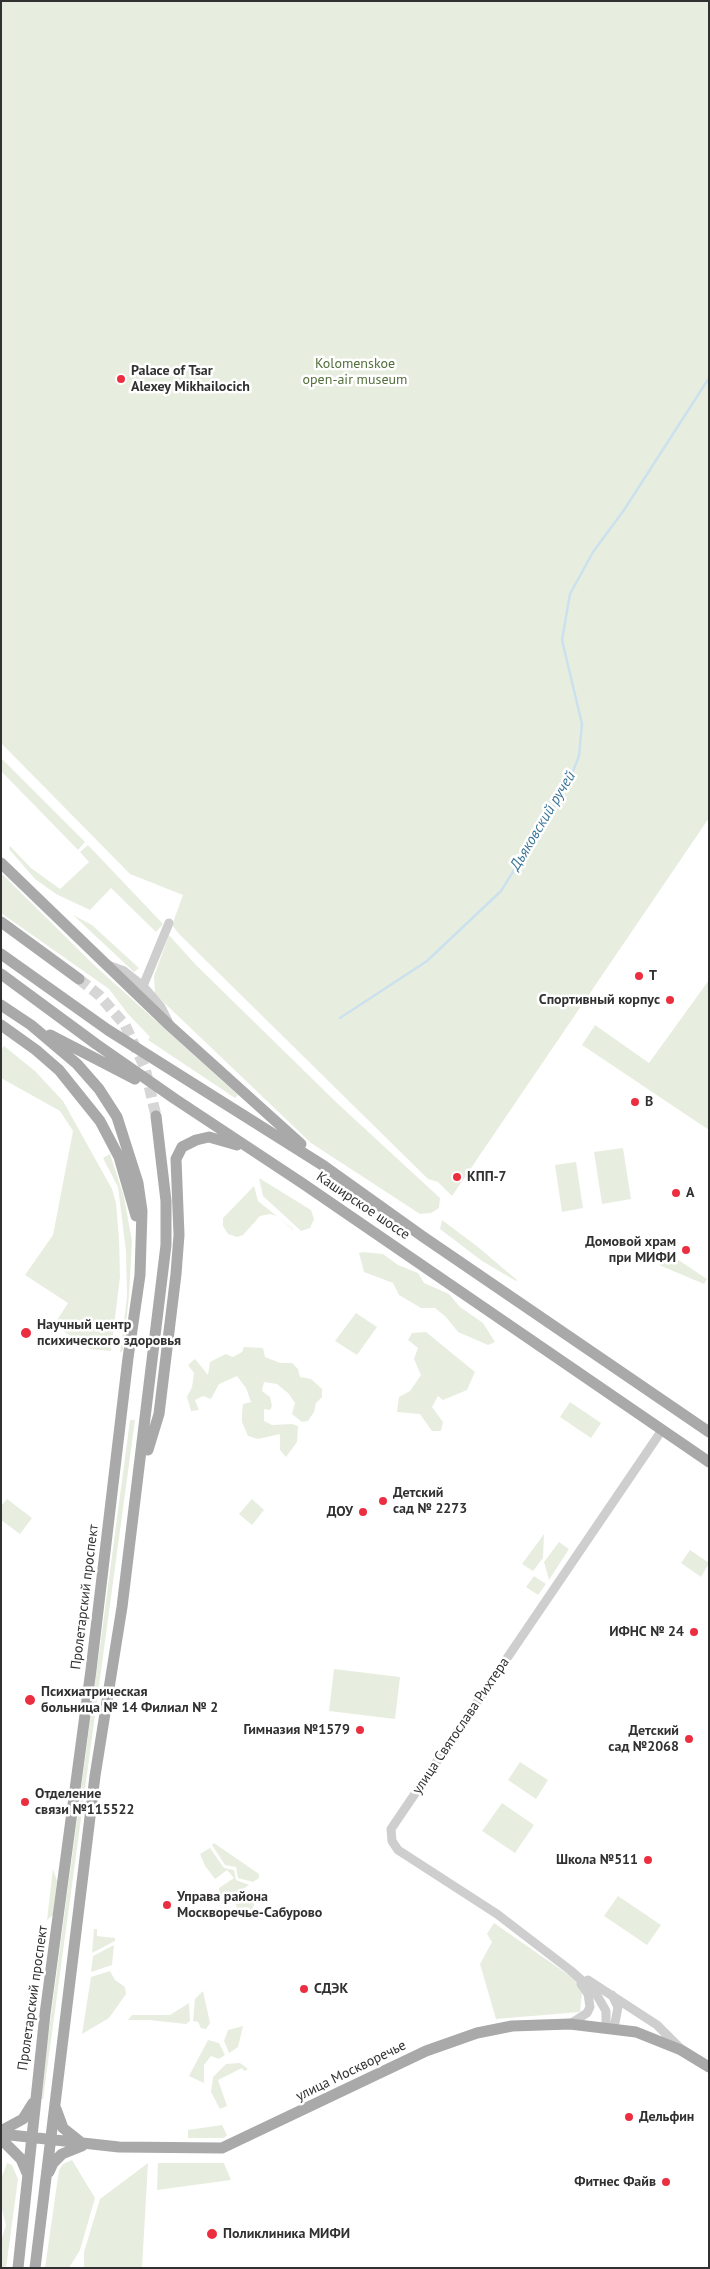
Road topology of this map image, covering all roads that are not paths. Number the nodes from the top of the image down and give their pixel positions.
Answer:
1 (1, 863) edge
2 (1, 922) edge
3 (168, 923) dead end
4 (1, 954) edge
5 (104, 963) junction
6 (1, 974) edge
7 (79, 979) tunnel mouth
8 (142, 986) junction
9 (1, 1005) edge
10 (1, 1025) edge
11 (31, 1025) junction
12 (170, 1026) junction
13 (175, 1099) junction
14 (156, 1116) tunnel mouth
15 (256, 1152) junction
16 (324, 1166) junction
17 (141, 1245) junction
18 (662, 1430) junction
19 (709, 1432) edge
20 (709, 1462) edge
21 (139, 1478) junction
22 (570, 1970) junction
23 (610, 1993) junction
24 (570, 2024) junction
25 (610, 2028) junction
26 (681, 2050) junction
27 (709, 2067) edge
28 (36, 2094) junction
29 (55, 2097) junction
30 (1, 2133) edge
31 (32, 2138) junction
32 (1, 2139) edge
33 (50, 2140) junction
34 (85, 2145) junction
35 (28, 2175) junction
36 (46, 2178) junction
37 (18, 2268) edge
38 (35, 2268) edge

1 - 5 main road
2 - 7 main road
3 - 8 street
4 - 16 main road, Каширское шоссе
5 - 8 street
5 - 12 main road
6 - 13 main road, Каширское шоссе
8 - 12 street
9 - 11 main road
10 - 17 main road
11 - 13 main road
11 - 17 main road, Пролетарский проспект
12 - 16 main road
13 - 15 main road, Каширское шоссе
14 - 21 main road
15 - 18 main road, Каширское шоссе
15 - 21 main road
16 - 19 main road, Каширское шоссе
17 - 28 main road, Пролетарский проспект
18 - 20 main road, Каширское шоссе
18 - 22 street, улица Святослава Рихтера
21 - 29 main road
22 - 23 street
22 - 24 street
22 - 25 street
23 - 25 street
23 - 26 street
24 - 25 main road, улица Москворечье
24 - 34 main road, улица Москворечье
25 - 26 main road, улица Москворечье
26 - 27 main road, улица Москворечье
28 - 30 main road
28 - 31 main road, Пролетарский проспект
29 - 33 main road
29 - 34 main road
30 - 31 main road, улица Москворечье
31 - 33 main road, улица Москворечье
31 - 35 main road, Пролетарский проспект
32 - 35 main road
33 - 34 main road, улица Москворечье
33 - 36 main road
34 - 36 main road
35 - 37 main road, Пролетарский проспект
36 - 38 main road

